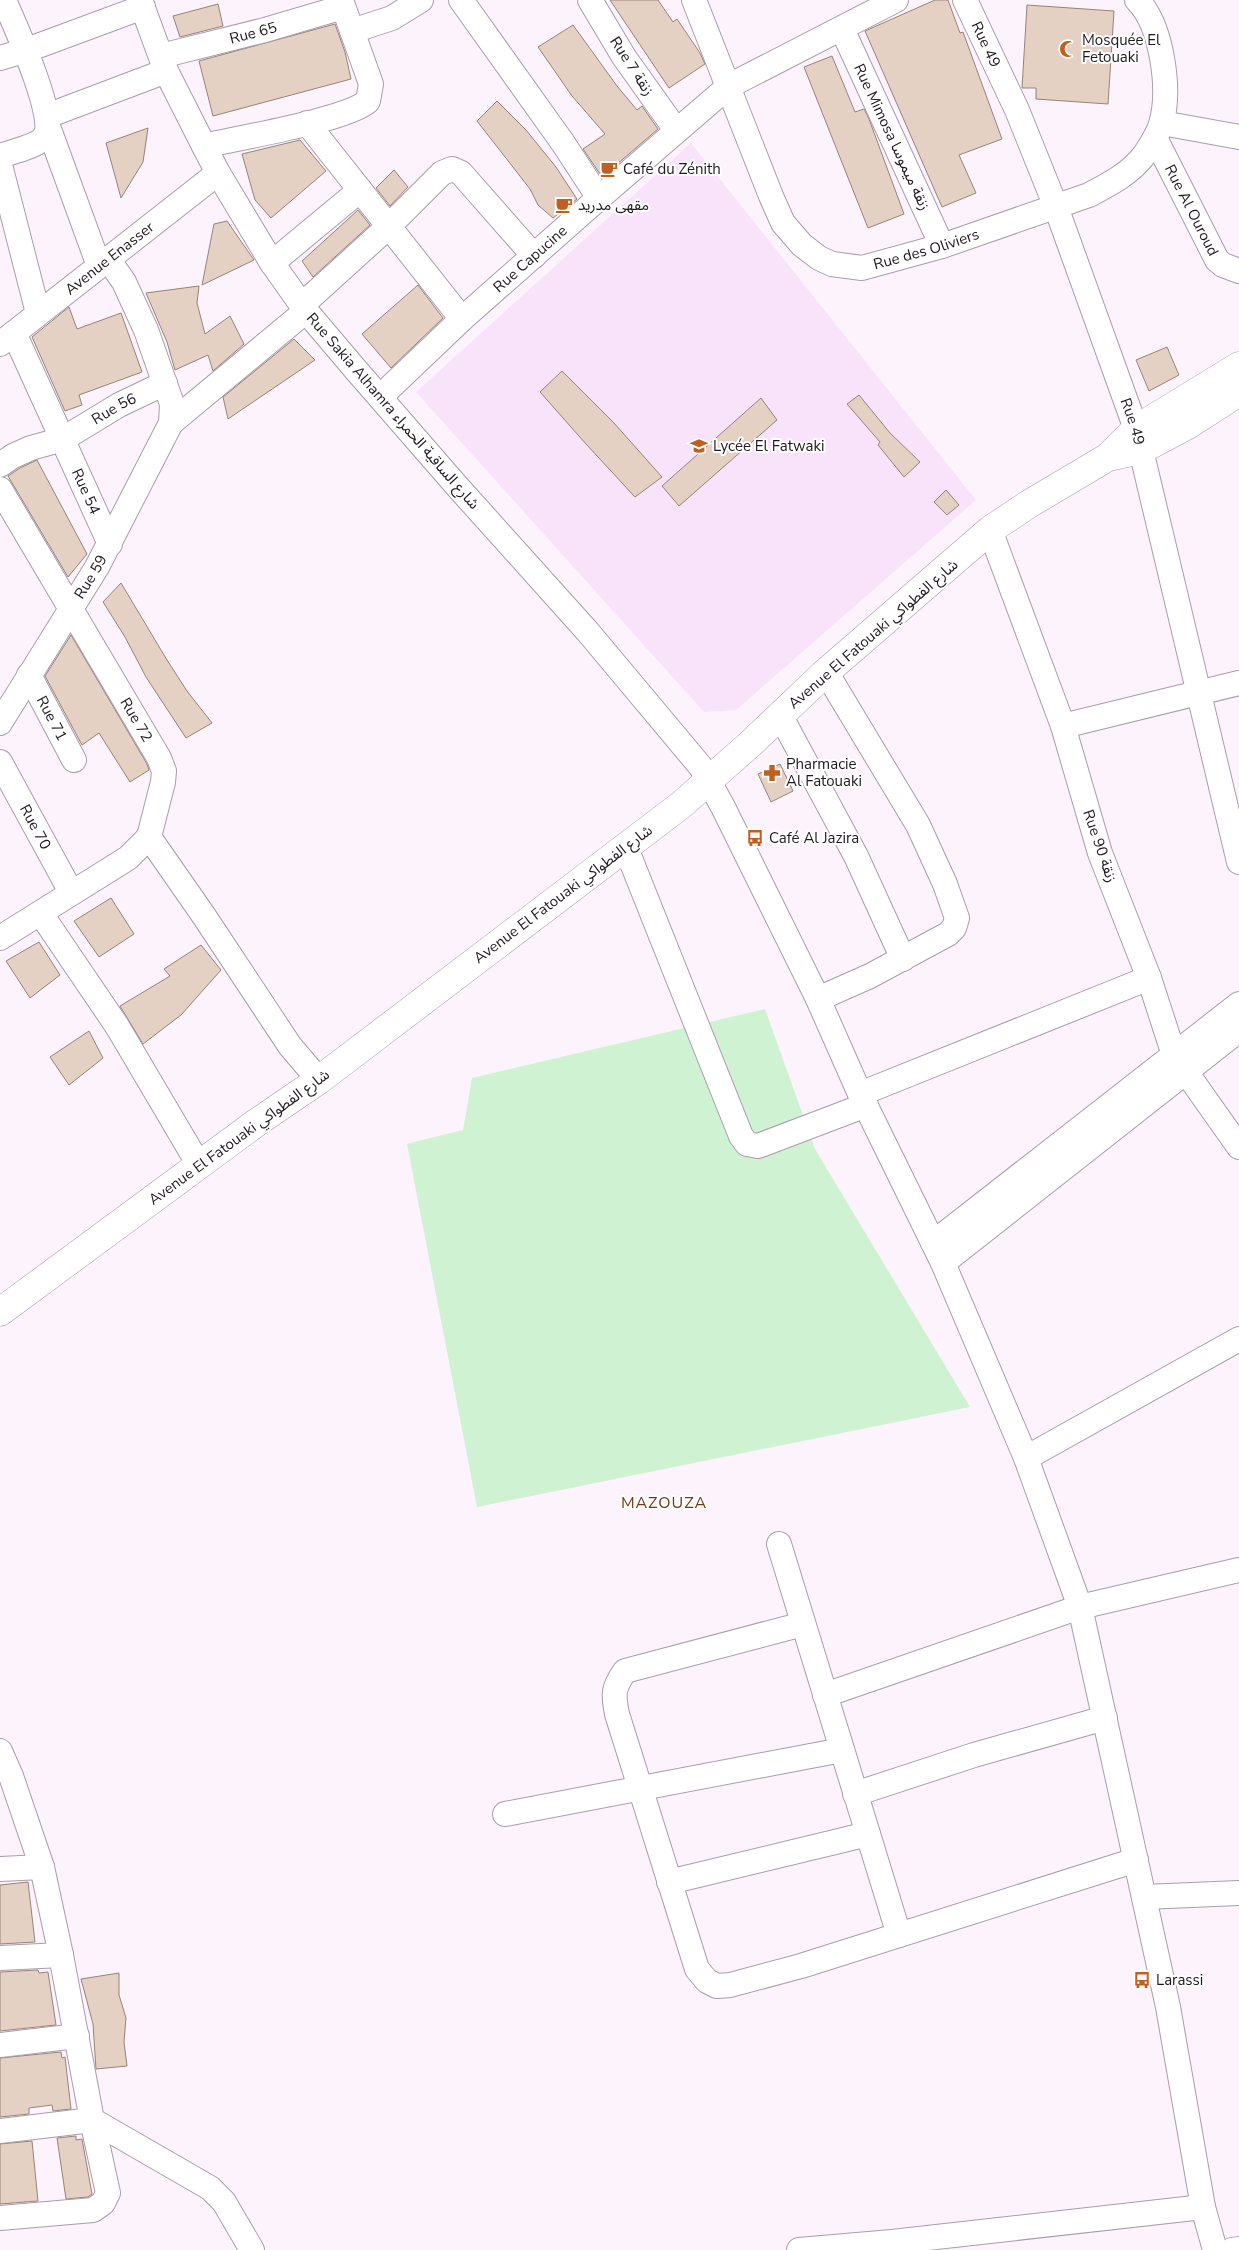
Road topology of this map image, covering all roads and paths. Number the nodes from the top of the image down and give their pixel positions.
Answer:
1 (4, 0) edge
2 (421, 0) edge
3 (461, 0) edge
4 (590, 0) edge
5 (694, 0) edge
6 (896, 0) edge
7 (965, 0) edge
8 (1148, 3) edge
9 (142, 4) edge
10 (342, 4) edge
11 (842, 29) junction
12 (352, 31) junction
13 (27, 50) junction
14 (0, 58) edge
15 (164, 64) junction
16 (729, 86) junction
17 (48, 122) junction
18 (307, 123) junction
19 (676, 130) junction
20 (1158, 130) junction
21 (1239, 136) edge
22 (204, 146) junction
23 (0, 156) edge
24 (0, 165) edge
25 (218, 173) junction
26 (360, 190) junction
27 (599, 198) junction
28 (1056, 206) junction
29 (388, 227) junction
30 (942, 246) junction
31 (10, 251) edge
32 (534, 256) junction
33 (104, 262) junction
34 (272, 263) junction
35 (1239, 271) edge
36 (304, 308) junction
37 (38, 314) junction
38 (462, 320) junction
39 (7, 338) edge
40 (1239, 366) edge
41 (165, 383) junction
42 (380, 396) junction
43 (1236, 400) edge
44 (172, 423) junction
45 (63, 439) junction
46 (1138, 440) junction
47 (0, 465) edge
48 (0, 490) edge
49 (990, 530) junction
50 (110, 544) junction
51 (72, 610) junction
52 (826, 672) junction
53 (29, 675) junction
54 (1239, 683) edge
55 (1199, 693) junction
56 (780, 716) junction
57 (0, 723) edge
58 (1063, 726) junction
59 (74, 760) dead end
60 (0, 762) edge
61 (709, 781) junction
62 (149, 838) junction
63 (626, 848) junction
64 (1239, 862) edge
65 (71, 892) junction
66 (41, 914) junction
67 (0, 938) edge
68 (903, 959) junction
69 (1149, 978) junction
70 (818, 998) junction
71 (1239, 1004) edge
72 (1239, 1030) edge
73 (1179, 1064) junction
74 (319, 1080) junction
75 (863, 1099) junction
76 (1239, 1147) edge
77 (199, 1164) junction
78 (938, 1253) junction
79 (0, 1312) edge
80 (1238, 1346) edge
81 (1026, 1458) junction
82 (779, 1544) dead end
83 (1239, 1570) edge
84 (1080, 1607) junction
85 (803, 1624) junction
86 (825, 1696) junction
87 (1105, 1718) junction
88 (842, 1750) junction
89 (0, 1751) edge
90 (5, 1776) edge
91 (641, 1788) junction
92 (856, 1794) junction
93 (505, 1814) dead end
94 (868, 1834) junction
95 (1136, 1860) junction
96 (42, 1867) junction
97 (0, 1869) edge
98 (670, 1882) junction
99 (1239, 1893) edge
100 (1144, 1897) junction
101 (899, 1935) junction
102 (61, 1955) junction
103 (0, 1958) edge
104 (76, 2036) junction
105 (0, 2045) edge
106 (92, 2120) junction
107 (0, 2131) edge
108 (1203, 2207) junction
109 (0, 2218) edge
110 (892, 2246) edge
111 (1239, 2249) edge
112 (252, 2250) edge
113 (799, 2250) edge
114 (1215, 2250) edge
115 (1232, 2250) edge

1 - 13 street
2 - 12 street
3 - 27 street
4 - 19 street, Rue 7 زنقة
5 - 16 street, Rue des Oliviers
6 - 11 street
7 - 28 street, Rue 49
8 - 20 street
9 - 13 street
9 - 15 street, Rue Sakia Alhamra شارع الساقية الحمراء
10 - 12 street
10 - 15 street, Rue 65
11 - 16 street
11 - 30 street, Rue Mimosa زنقة ميموسا
12 - 18 street
13 - 14 street
13 - 17 street
15 - 17 street, Rue 65
15 - 22 street, Rue Sakia Alhamra شارع الساقية الحمراء
16 - 19 street, Rue Capucine
16 - 30 street, Rue des Oliviers
17 - 23 street
17 - 33 street
18 - 22 street
18 - 26 street
19 - 27 street, Rue Capucine
20 - 21 street
20 - 28 street, Rue des Oliviers
20 - 35 street, Rue Al Ouroud
22 - 25 street, Rue Sakia Alhamra شارع الساقية الحمراء
24 - 31 street
25 - 33 street, Avenue Enasser
25 - 34 street, Rue Sakia Alhamra شارع الساقية الحمراء
26 - 29 street
26 - 34 street
27 - 32 street, Rue Capucine
28 - 30 street, Rue des Oliviers
28 - 46 street, Rue 49
29 - 32 street
29 - 36 street
29 - 38 street
31 - 37 street
32 - 38 street, Rue Capucine
33 - 37 street, Avenue Enasser
33 - 41 street
34 - 36 street, Rue Sakia Alhamra شارع الساقية الحمراء
36 - 42 street, Rue Sakia Alhamra شارع الساقية الحمراء
36 - 44 street
37 - 39 street, Avenue Enasser
38 - 42 street, Rue Capucine
39 - 45 street, Rue 54
40 - 46 main road, Avenue El Fatouaki شارع الفطواكي
41 - 44 street
41 - 45 street, Rue 56
42 - 61 street, Rue Sakia Alhamra شارع الساقية الحمراء
43 - 46 main road, Avenue El Fatouaki شارع الفطواكي
44 - 50 street, Rue 59
45 - 47 street, Rue 56
45 - 50 street, Rue 54
46 - 49 main road, Avenue El Fatouaki شارع الفطواكي
46 - 55 street, Rue 49
48 - 51 street, Rue 72
49 - 52 main road, Avenue El Fatouaki شارع الفطواكي
49 - 58 street, Rue 90 زنقة
50 - 51 street, Rue 59
51 - 53 street, Rue 59
51 - 62 street, Rue 72
52 - 56 main road, Avenue El Fatouaki شارع الفطواكي
52 - 68 street
53 - 57 street, Rue 59
53 - 59 street, Rue 71
54 - 55 street
55 - 58 street
55 - 64 street, Rue 49
56 - 61 main road, Avenue El Fatouaki شارع الفطواكي
56 - 68 street
58 - 69 street, Rue 90 زنقة
60 - 65 street, Rue 70
61 - 63 main road, Avenue El Fatouaki شارع الفطواكي
61 - 70 street, Rue Sakia Alhamra شارع الساقية الحمراء
62 - 65 street
62 - 74 street
63 - 74 main road, Avenue El Fatouaki شارع الفطواكي
63 - 75 street
65 - 66 street
66 - 67 street
66 - 77 street
68 - 70 street
69 - 73 street, Rue 90 زنقة
69 - 75 street
70 - 75 street, Rue Sakia Alhamra شارع الساقية الحمراء
71 - 73 street
72 - 73 street
73 - 76 street, Rue 90 زنقة
73 - 78 street
74 - 77 main road, Avenue El Fatouaki شارع الفطواكي
75 - 78 street, Rue Sakia Alhamra شارع الساقية الحمراء
77 - 79 main road, Avenue El Fatouaki شارع الفطواكي
78 - 81 street, Rue Sakia Alhamra شارع الساقية الحمراء
80 - 81 street
81 - 84 street, Rue Sakia Alhamra شارع الساقية الحمراء
82 - 85 street
83 - 84 street
84 - 86 street
84 - 87 street, Rue Sakia Alhamra شارع الساقية الحمراء
85 - 86 street
85 - 91 street
86 - 88 street
87 - 92 street
87 - 95 street, Rue Sakia Alhamra شارع الساقية الحمراء
88 - 91 street
88 - 92 street
89 - 90 street
90 - 96 street
91 - 93 street
91 - 98 street
92 - 94 street
94 - 98 street
94 - 101 street
95 - 100 street, Rue Sakia Alhamra شارع الساقية الحمراء
95 - 101 street
96 - 97 street
96 - 102 street
98 - 101 street
99 - 100 street
100 - 108 street, Rue Sakia Alhamra شارع الساقية الحمراء
102 - 103 street
102 - 104 street
104 - 105 street
104 - 106 street
106 - 107 street
106 - 109 street
106 - 112 street
108 - 110 street
108 - 114 street, Rue Sakia Alhamra شارع الساقية الحمراء
110 - 113 street
111 - 115 street

